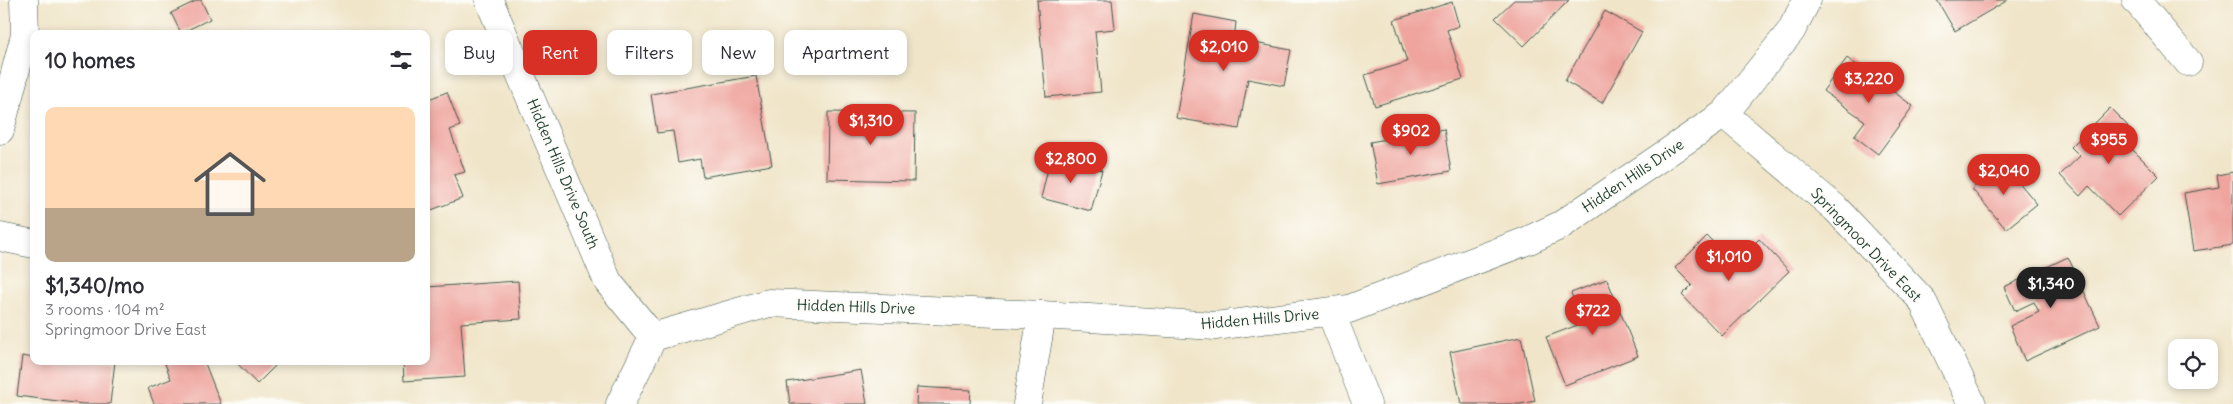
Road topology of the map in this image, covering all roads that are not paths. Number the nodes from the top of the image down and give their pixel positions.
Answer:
1 (24, 0) edge
2 (489, 0) edge
3 (1807, 0) edge
4 (2136, 0) edge
5 (2188, 62) dead end
6 (1724, 114) junction
7 (0, 130) edge
8 (0, 237) edge
9 (30, 243) edge
10 (1331, 313) junction
11 (1042, 315) junction
12 (653, 337) junction
13 (620, 404) edge
14 (1028, 404) edge
15 (1367, 404) edge
16 (1972, 404) edge

1 - 7 street
2 - 12 street, Hidden Hills Drive South
3 - 6 street, Hidden Hills Drive
4 - 5 street
6 - 10 street, Hidden Hills Drive
6 - 16 street, Springmoor Drive East
8 - 9 street
10 - 11 street, Hidden Hills Drive
10 - 15 street
11 - 12 street, Hidden Hills Drive
11 - 14 street
12 - 13 street

